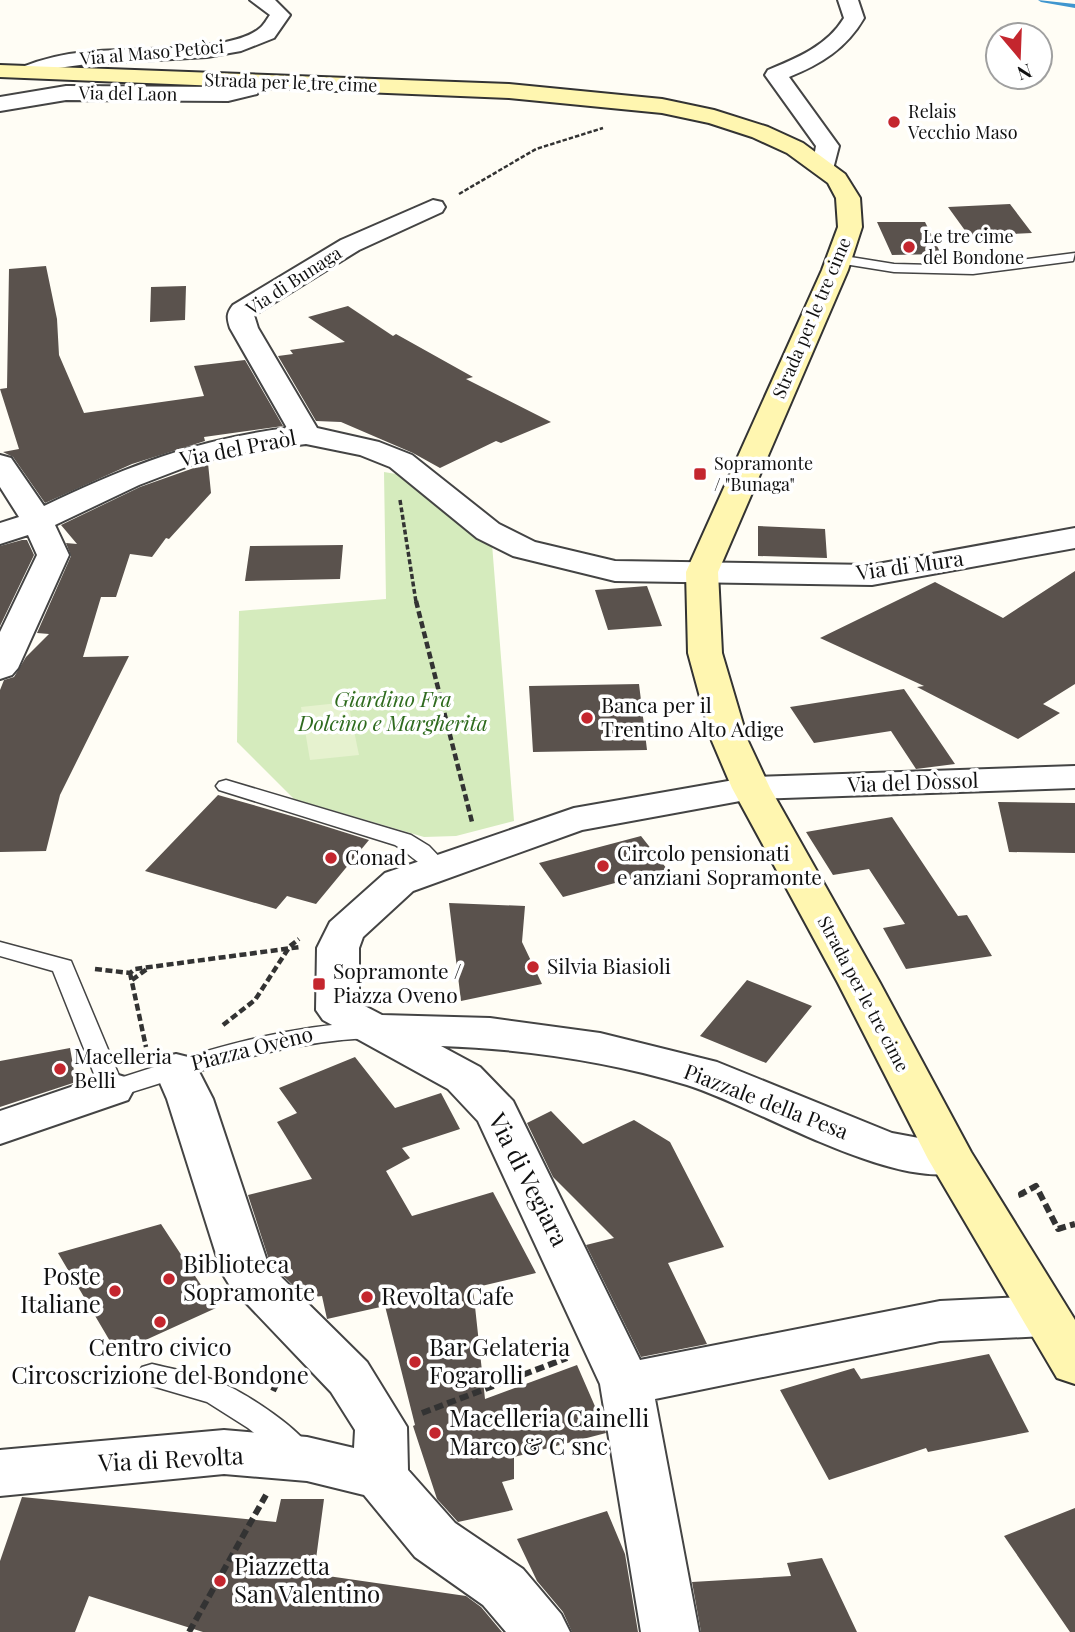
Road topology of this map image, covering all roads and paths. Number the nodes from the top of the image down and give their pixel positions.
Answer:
1 (260, 0) edge
2 (848, 0) edge
3 (0, 71) edge
4 (30, 72) junction
5 (247, 82) junction
6 (0, 104) edge
7 (613, 124) dead end
8 (824, 168) junction
9 (433, 207) joint
10 (1073, 257) dead end
11 (838, 259) junction
12 (306, 435) junction
13 (401, 461) junction
14 (0, 464) edge
15 (38, 521) junction
16 (0, 534) edge
17 (1075, 538) edge
18 (702, 572) junction
19 (0, 668) edge
20 (1075, 777) edge
21 (226, 786) dead end
22 (751, 788) junction
23 (457, 854) junction
24 (296, 939) dead end
25 (290, 946) junction
26 (338, 948) junction
27 (0, 949) edge
28 (63, 966) junction
29 (147, 968) junction
30 (130, 973) junction
31 (132, 981) junction
32 (216, 1030) dead end
33 (371, 1030) junction
34 (147, 1078) junction
35 (0, 1128) edge
36 (951, 1159) junction
37 (1075, 1224) edge
38 (1058, 1229) dead end
39 (1045, 1316) junction
40 (304, 1331) junction
41 (616, 1364) junction
42 (1075, 1364) edge
43 (152, 1375) dead end
44 (284, 1445) junction
45 (381, 1452) junction
46 (0, 1473) edge
47 (189, 1632) edge
48 (541, 1632) edge
49 (670, 1632) edge

1 - 4 street, Via al Maso Petòci
2 - 8 street
3 - 4 main road, Strada per le tre cime
4 - 5 main road, Strada per le tre cime
5 - 6 street, Via del Laon
5 - 8 main road, Strada per le tre cime
7 - 9 path
8 - 11 main road, Strada per le tre cime
9 - 12 street, Via di Bunaga
10 - 11 lane
11 - 18 main road, Strada per le tre cime
12 - 13 street, Via del Praòl
12 - 15 street, Via del Praòl
13 - 18 street, Via del Praòl
13 - 23 path
14 - 15 street
15 - 16 street, Via del Praòl
15 - 19 street
17 - 18 street, Via di Mura
18 - 22 main road, Strada per le tre cime
20 - 22 street, Via del Dòssol
21 - 23 lane
22 - 23 street
22 - 36 main road, Strada per le tre cime
23 - 26 street
24 - 25 path
25 - 26 path
25 - 29 path
25 - 32 path
26 - 33 street, Piazza Ovèno
27 - 28 lane
28 - 30 path
28 - 34 lane
29 - 30 path
29 - 31 path
30 - 31 path
31 - 34 path
33 - 34 lane, Piazza Ovèno
33 - 36 street, Piazzale della Pesa
33 - 41 street, Via di Vegiara
34 - 35 street
34 - 40 street
36 - 39 main road, Strada per le tre cime
37 - 38 path
39 - 41 street
39 - 42 main road, Strada per le tre cime
40 - 44 path
40 - 45 street
41 - 45 path
41 - 49 street, Via di Vegiara
43 - 44 lane
44 - 45 street, Via di Revolta
44 - 46 street, Via di Revolta
44 - 47 path
45 - 48 street

